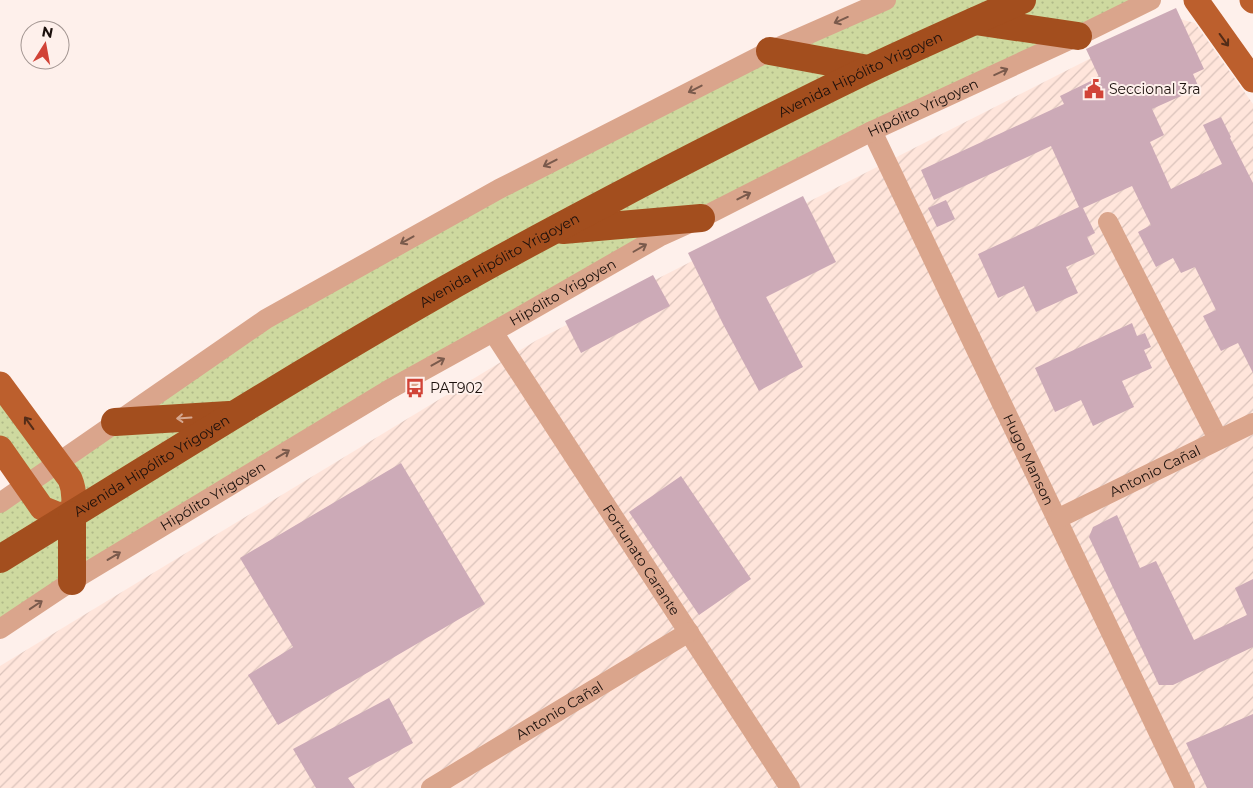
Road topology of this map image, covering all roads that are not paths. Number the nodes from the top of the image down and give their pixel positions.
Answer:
1 (886, 0) edge
2 (1022, 0) edge
3 (1151, 0) edge
4 (1196, 0) edge
5 (975, 20) junction
6 (1078, 36) junction
7 (770, 51) junction
8 (868, 69) junction
9 (1253, 80) edge
10 (872, 131) junction
11 (701, 218) junction
12 (1108, 222) dead end
13 (552, 231) junction
14 (493, 332) junction
15 (0, 384) edge
16 (233, 415) junction
17 (115, 422) junction
18 (1253, 423) edge
19 (1218, 440) junction
20 (0, 448) edge
21 (58, 463) junction
22 (26, 485) junction
23 (0, 503) edge
24 (72, 515) junction
25 (1057, 519) junction
26 (0, 559) edge
27 (72, 581) junction
28 (0, 629) edge
29 (689, 632) junction
30 (431, 788) edge
31 (790, 788) edge
32 (1184, 788) edge

1 -> 7 street
2 - 5 highway, Avenida Hipólito Yrigoyen
3 - 6 street, Hipólito Yrigoyen
4 -> 9 main road
5 - 6 highway
5 - 8 highway, Avenida Hipólito Yrigoyen
10 -> 6 street, Hipólito Yrigoyen
7 - 8 highway
7 -> 17 street
8 - 13 highway, Avenida Hipólito Yrigoyen
11 -> 10 street, Hipólito Yrigoyen
10 - 25 street, Hugo Manson
11 - 13 highway
14 -> 11 street, Hipólito Yrigoyen
12 - 19 street
13 - 16 highway, Avenida Hipólito Yrigoyen
27 -> 14 street, Hipólito Yrigoyen
14 - 29 street, Fortunato Carante
21 -> 15 main road
16 -> 17 highway
16 - 24 highway, Avenida Hipólito Yrigoyen
17 - 21 street
18 - 19 street, Antonio Cañal
19 - 25 street, Antonio Cañal
20 - 22 main road
21 - 22 street
21 - 24 main road
22 - 23 street
22 - 24 main road
24 - 26 highway, Avenida Hipólito Yrigoyen
24 - 27 highway
25 - 32 street, Hugo Manson
28 -> 27 street, Hipólito Yrigoyen
29 - 30 street, Antonio Cañal
29 - 31 street, Fortunato Carante

